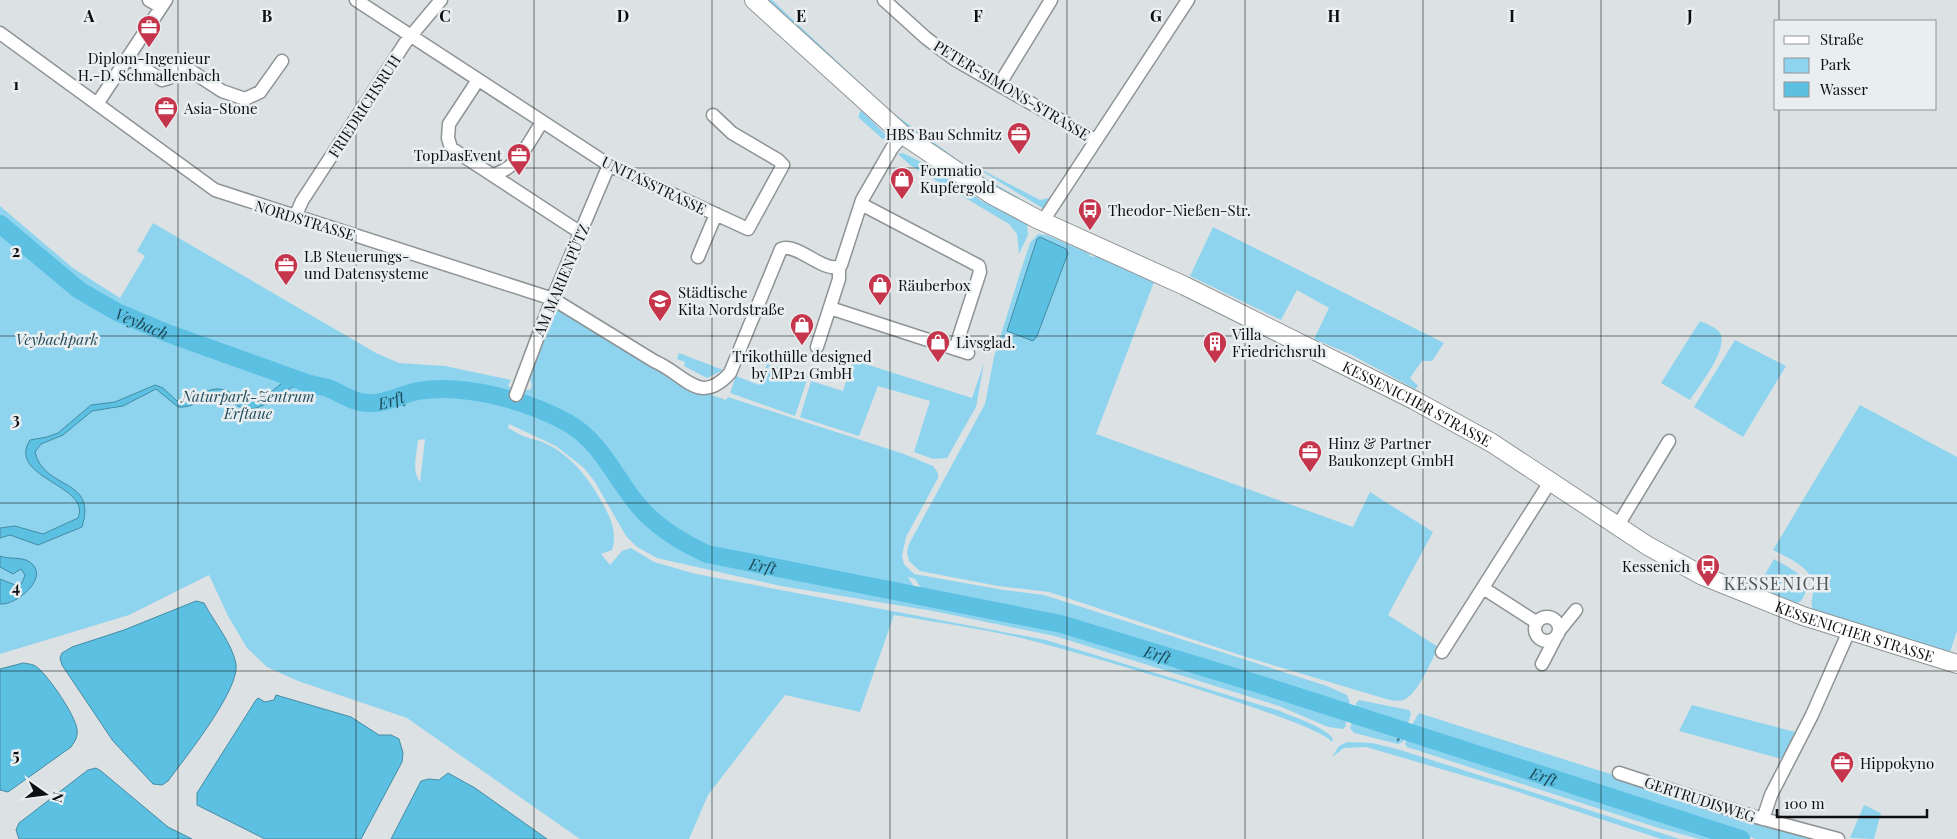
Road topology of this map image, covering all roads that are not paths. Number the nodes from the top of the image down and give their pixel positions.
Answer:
1 (149, 0) edge
2 (356, 0) edge
3 (441, 0) edge
4 (754, 0) edge
5 (884, 0) edge
6 (1051, 0) edge
7 (1188, 0) edge
8 (163, 4) edge
9 (0, 33) edge
10 (411, 36) junction
11 (128, 58) junction
12 (282, 61) dead end
13 (478, 80) junction
14 (999, 85) junction
15 (96, 104) junction
16 (713, 114) dead end
17 (542, 122) junction
18 (902, 135) junction
19 (1095, 140) junction
20 (609, 166) junction
21 (492, 175) junction
22 (861, 204) junction
23 (716, 214) junction
24 (295, 217) junction
25 (1042, 221) junction
26 (581, 233) junction
27 (698, 257) dead end
28 (839, 266) junction
29 (553, 299) junction
30 (830, 308) junction
31 (817, 347) dead end
32 (955, 349) junction
33 (968, 353) dead end
34 (516, 395) dead end
35 (1669, 440) dead end
36 (1550, 482) junction
37 (1617, 527) junction
38 (1483, 588) junction
39 (1576, 610) dead end
40 (1849, 631) junction
41 (1557, 634) junction
42 (1442, 652) dead end
43 (1542, 664) dead end
44 (1957, 664) edge
45 (1619, 773) dead end
46 (1763, 819) junction
47 (1838, 839) edge

1 - 8 street
2 - 10 street, UNITASSTRASSE
3 - 10 street, FRIEDRICHSRUH
4 - 18 main road, KESSENICHER STRASSE
5 - 14 street, PETER-SIMONS-STRASSE
6 - 14 street
7 - 19 street
8 - 11 street
9 - 15 street, NORDSTRASSE
10 - 13 street, UNITASSTRASSE
10 - 24 street, FRIEDRICHSRUH
11 - 12 street
11 - 15 street
13 - 17 street, UNITASSTRASSE
13 - 21 street
14 - 19 street, PETER-SIMONS-STRASSE
15 - 24 street, NORDSTRASSE
16 - 23 street, UNITASSTRASSE
17 - 20 street, UNITASSTRASSE
17 - 21 street
18 - 22 street
18 - 25 main road, KESSENICHER STRASSE
19 - 25 street
20 - 23 street, UNITASSTRASSE
20 - 26 street, AM MARIENPÜTZ
21 - 26 street
22 - 28 street
22 - 32 street
23 - 27 street, UNITASSTRASSE
24 - 29 street, NORDSTRASSE
25 - 36 main road, KESSENICHER STRASSE
26 - 29 street, AM MARIENPÜTZ
28 - 29 street, NORDSTRASSE
28 - 30 street
29 - 34 street, AM MARIENPÜTZ
30 - 31 street
30 - 32 street
32 - 33 street
35 - 37 street
36 - 37 main road, KESSENICHER STRASSE
36 - 38 street
37 - 40 main road, KESSENICHER STRASSE
38 - 41 street
38 - 42 street
39 - 41 street
40 - 44 main road, KESSENICHER STRASSE
40 - 46 street
41 - 43 street
45 - 46 street, GERTRUDISWEG
46 - 47 street, GERTRUDISWEG

